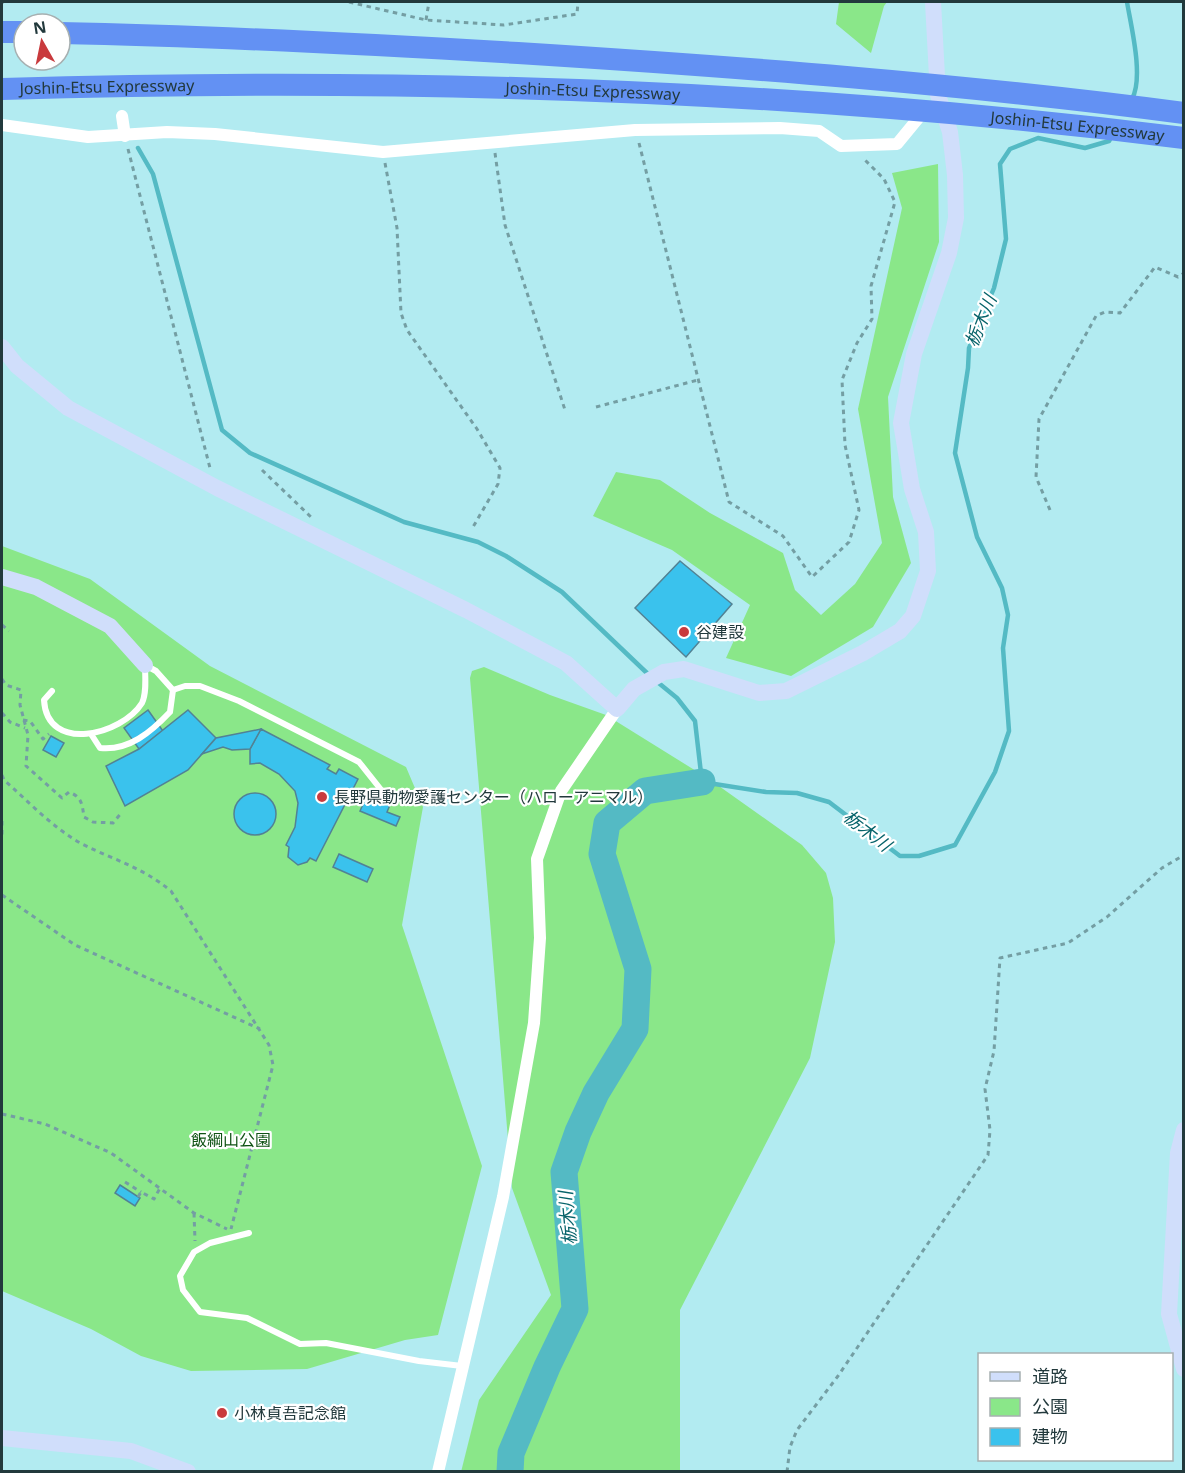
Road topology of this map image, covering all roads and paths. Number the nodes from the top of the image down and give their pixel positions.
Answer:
1 (349, 2) edge
2 (429, 2) edge
3 (578, 2) edge
4 (933, 2) edge
5 (426, 20) junction
6 (72, 33) edge
7 (2, 88) edge
8 (938, 95) junction
9 (1184, 113) edge
10 (122, 116) dead end
11 (2, 125) edge
12 (635, 130) junction
13 (125, 136) junction
14 (1184, 138) edge
15 (493, 142) junction
16 (869, 147) junction
17 (383, 152) junction
18 (1184, 273) edge
19 (2, 347) edge
20 (698, 380) junction
21 (596, 407) dead end
22 (565, 410) dead end
23 (262, 470) dead end
24 (217, 488) junction
25 (1050, 510) dead end
26 (311, 518) dead end
27 (473, 527) dead end
28 (2, 577) edge
29 (2, 625) edge
30 (9, 631) dead end
31 (145, 665) junction
32 (2, 679) edge
33 (173, 690) junction
34 (52, 691) dead end
35 (617, 709) junction
36 (2, 713) edge
37 (23, 720) junction
38 (58, 727) junction
39 (25, 728) junction
40 (91, 734) junction
41 (2, 775) edge
42 (386, 796) dead end
43 (122, 812) dead end
44 (2, 821) edge
45 (2, 839) edge
46 (1184, 855) edge
47 (2, 895) edge
48 (261, 1029) junction
49 (2, 1113) edge
50 (1184, 1130) edge
51 (125, 1182) dead end
52 (160, 1188) junction
53 (141, 1192) junction
54 (138, 1197) dead end
55 (194, 1213) junction
56 (249, 1233) dead end
57 (194, 1252) junction
58 (462, 1365) junction
59 (1184, 1369) edge
60 (2, 1438) edge
61 (188, 1472) edge
62 (438, 1472) edge
63 (787, 1472) edge

1 - 5 path
2 - 5 path
3 - 5 path
4 - 8 street
6 - 9 highway, Joshin-Etsu Expressway
7 - 14 highway, Joshin-Etsu Expressway
8 - 16 street
8 - 35 street
10 - 13 street
11 - 13 street
12 - 15 street
12 - 16 street
12 - 20 path
13 - 17 street
13 - 24 path
15 - 17 street
15 - 22 path
16 - 20 path
17 - 27 path
18 - 25 path
19 - 24 street
20 - 21 path
23 - 26 path
24 - 35 street
28 - 31 street
29 - 30 path
31 - 33 lane
31 - 40 lane
32 - 37 path
33 - 40 lane
33 - 42 lane
34 - 38 lane
35 - 58 street
36 - 39 path
37 - 38 path
37 - 39 path
38 - 40 lane
39 - 43 path
41 - 48 path
44 - 45 path
46 - 63 path
47 - 48 path
48 - 55 path
49 - 52 path
50 - 59 street
51 - 53 path
52 - 53 path
52 - 55 path
53 - 54 path
55 - 57 path
56 - 57 lane
57 - 58 lane
58 - 62 street
60 - 61 street

